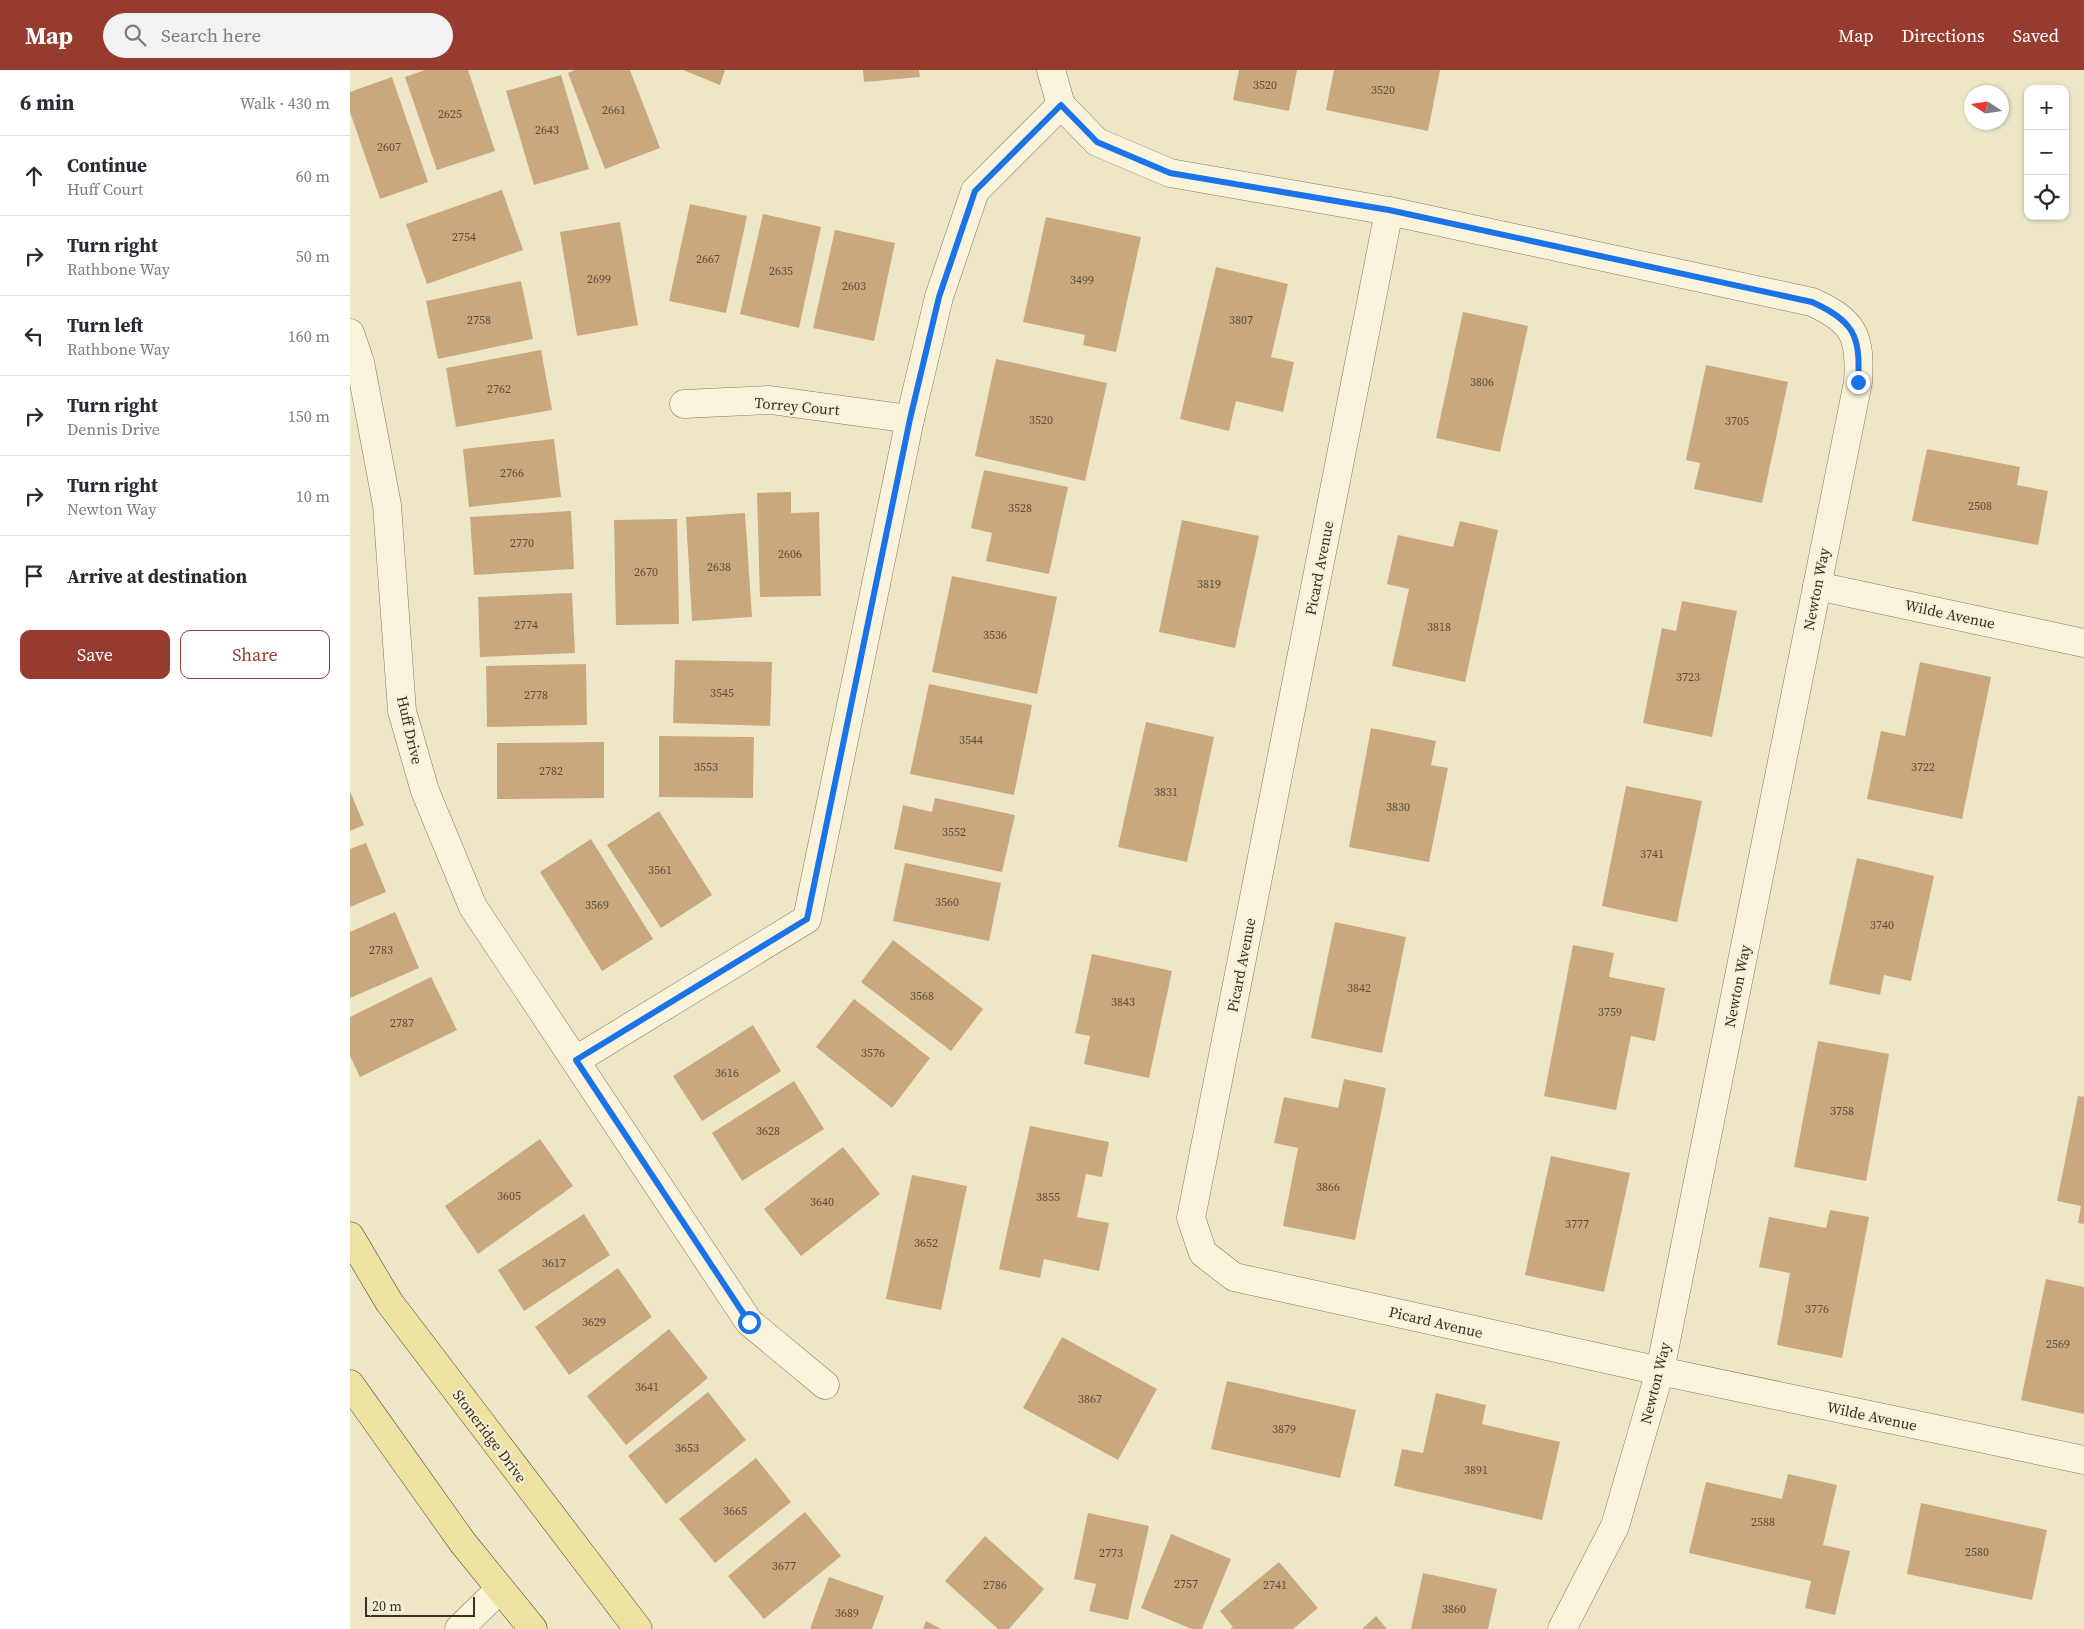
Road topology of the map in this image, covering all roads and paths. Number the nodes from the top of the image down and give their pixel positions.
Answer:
1 (1051, 70) edge
2 (1061, 105) junction
3 (1389, 210) junction
4 (350, 333) edge
5 (355, 363) edge
6 (684, 404) dead end
7 (910, 419) junction
8 (1817, 586) junction
9 (2084, 643) edge
10 (576, 1060) junction
11 (350, 1236) edge
12 (1660, 1371) junction
13 (350, 1384) edge
14 (825, 1385) dead end
15 (2084, 1460) edge
16 (500, 1588) junction
17 (459, 1629) edge
18 (533, 1629) edge
19 (638, 1629) edge
20 (1562, 1629) edge

1 - 2 street
2 - 3 street
2 - 7 street
3 - 8 street, Newton Way
3 - 12 street, Picard Avenue
4 - 5 street, Huff Drive
5 - 10 street, Huff Drive
6 - 7 street, Torrey Court
7 - 10 street
8 - 9 street, Wilde Avenue
8 - 12 street, Newton Way
10 - 14 street, Huff Drive
11 - 19 main road, Stoneridge Drive
12 - 15 street, Wilde Avenue
12 - 20 street, Newton Way
13 - 16 main road
16 - 17 street
16 - 18 main road

